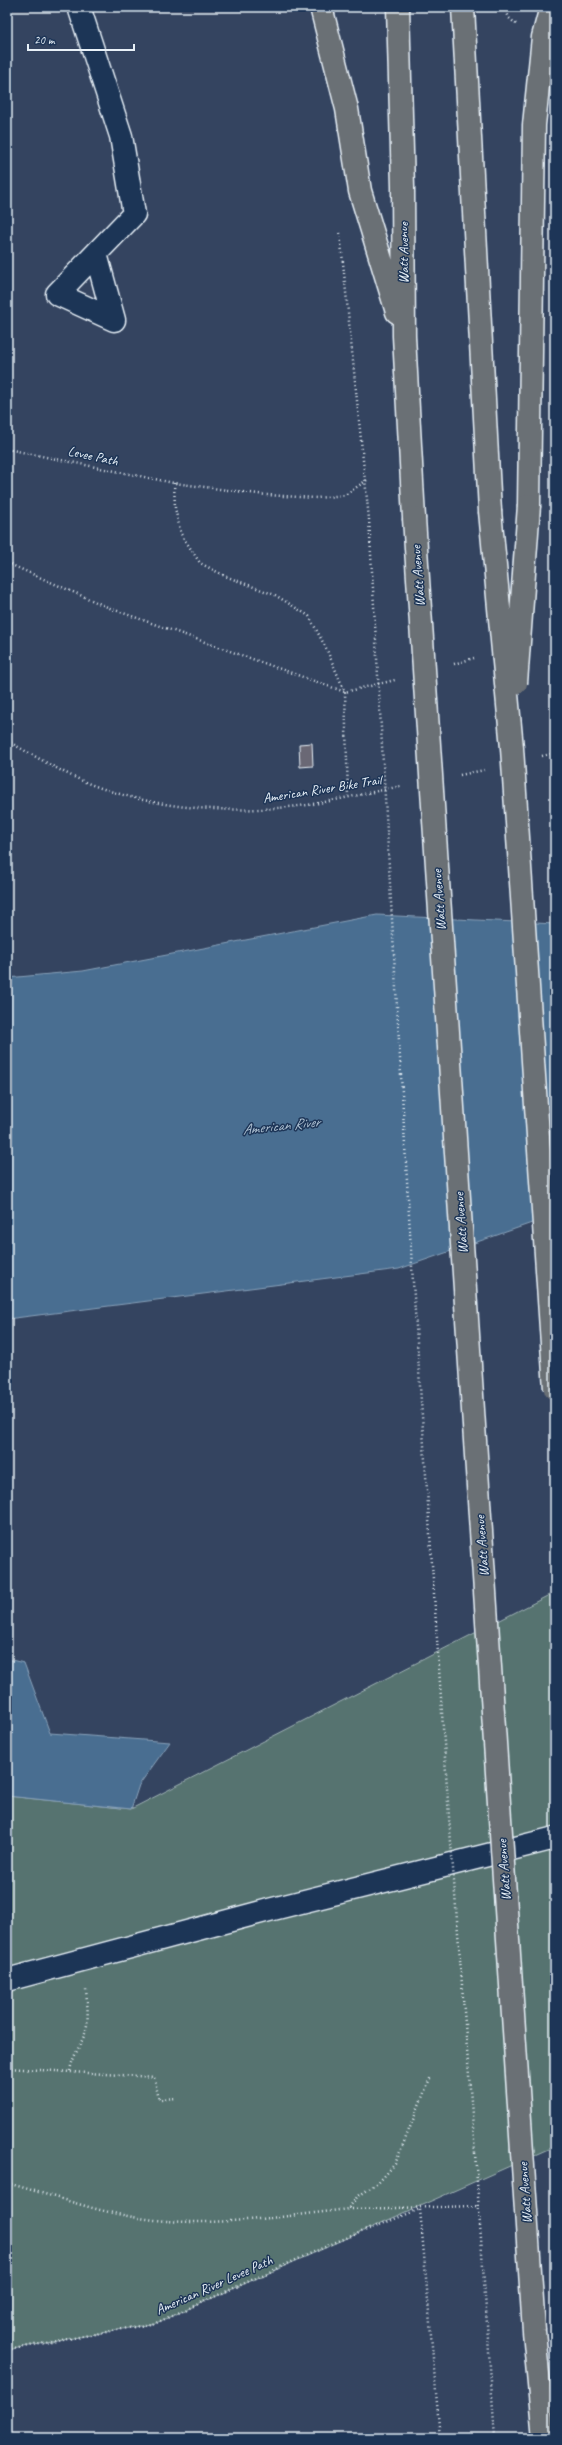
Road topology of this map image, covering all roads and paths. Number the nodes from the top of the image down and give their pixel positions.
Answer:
1 (79, 7) edge
2 (321, 7) edge
3 (398, 7) edge
4 (463, 7) edge
5 (551, 7) edge
6 (339, 226) dead end
7 (96, 254) dead end
8 (404, 336) junction
9 (7, 449) edge
10 (367, 480) junction
11 (174, 483) junction
12 (7, 563) edge
13 (345, 692) junction
14 (7, 741) edge
15 (512, 748) junction
16 (555, 753) edge
17 (540, 757) dead end
18 (486, 769) dead end
19 (456, 776) dead end
20 (405, 786) dead end
21 (348, 796) junction
22 (555, 1389) edge
23 (555, 1838) edge
24 (7, 1980) edge
25 (88, 2018) dead end
26 (7, 2068) edge
27 (70, 2071) junction
28 (430, 2076) dead end
29 (177, 2098) dead end
30 (7, 2183) edge
31 (480, 2206) junction
32 (348, 2208) junction
33 (420, 2208) junction
34 (534, 2331) junction
35 (7, 2350) edge
36 (440, 2438) edge
37 (495, 2438) edge
38 (532, 2438) edge
39 (544, 2438) edge

1 - 7 street
2 - 8 main road
3 - 8 main road, Watt Avenue
4 - 15 main road, bridge
5 - 15 main road, bridge
6 - 10 path
8 - 34 main road, Watt Avenue, bridge
9 - 11 path, Levee Path
10 - 11 path, Levee Path
10 - 31 path, bridge
11 - 13 path
12 - 13 path
13 - 21 path
14 - 21 path, American River Bike Trail
15 - 22 main road, bridge
16 - 17 path
18 - 19 path
20 - 21 path, American River Bike Trail
23 - 24 street
25 - 27 path
26 - 27 path
27 - 29 path
28 - 32 path
30 - 32 path
31 - 33 path
31 - 37 path
32 - 33 path
33 - 35 path, American River Levee Path
33 - 36 path
34 - 38 main road
34 - 39 main road, Watt Avenue

